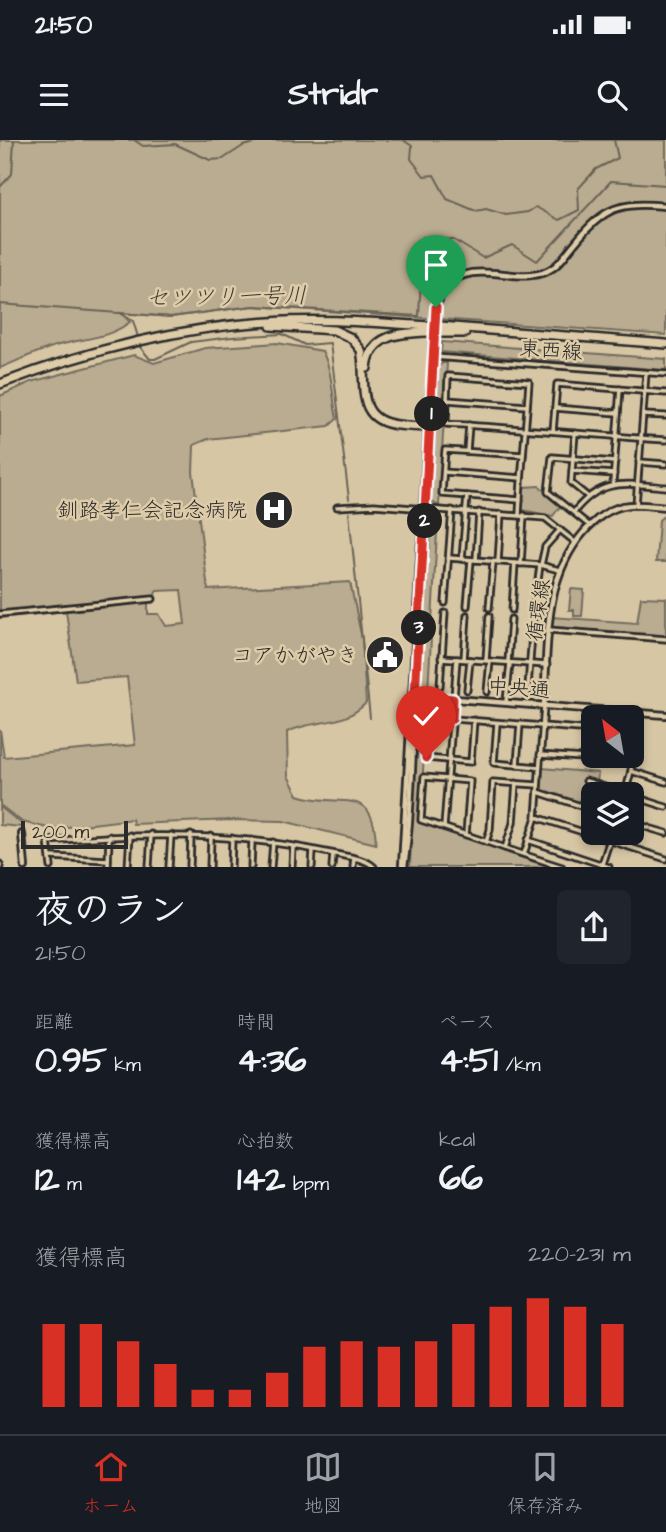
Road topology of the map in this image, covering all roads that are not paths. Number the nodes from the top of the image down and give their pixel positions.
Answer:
1 (666, 206) edge
2 (271, 326) junction
3 (430, 329) junction
4 (440, 329) junction
5 (666, 345) edge
6 (434, 357) junction
7 (646, 373) junction
8 (666, 374) edge
9 (0, 386) edge
10 (620, 389) junction
11 (645, 391) junction
12 (666, 393) edge
13 (447, 400) junction
14 (527, 406) junction
15 (555, 408) junction
16 (618, 412) junction
17 (643, 415) junction
18 (666, 416) edge
19 (469, 425) junction
20 (429, 426) junction
21 (525, 430) junction
22 (553, 431) junction
23 (575, 433) junction
24 (616, 436) junction
25 (641, 438) junction
26 (666, 440) edge
27 (467, 451) junction
28 (523, 455) junction
29 (573, 459) junction
30 (615, 462) junction
31 (639, 462) junction
32 (666, 464) edge
33 (572, 471) junction
34 (444, 472) junction
35 (614, 474) junction
36 (522, 478) junction
37 (613, 483) junction
38 (638, 485) junction
39 (666, 488) edge
40 (467, 496) junction
41 (587, 496) junction
42 (520, 499) junction
43 (636, 505) junction
44 (337, 507) dead end
45 (424, 508) junction
46 (666, 508) edge
47 (452, 510) junction
48 (466, 511) junction
49 (480, 512) junction
50 (574, 512) junction
51 (501, 514) junction
52 (522, 515) junction
53 (590, 526) junction
54 (560, 530) junction
55 (575, 542) junction
56 (449, 558) junction
57 (462, 559) junction
58 (474, 560) junction
59 (496, 562) junction
60 (518, 564) junction
61 (541, 565) junction
62 (559, 570) junction
63 (153, 599) dead end
64 (445, 603) dead end
65 (467, 606) dead end
66 (489, 608) dead end
67 (512, 610) dead end
68 (534, 611) dead end
69 (445, 613) dead end
70 (0, 614) edge
71 (467, 615) dead end
72 (489, 617) dead end
73 (511, 619) dead end
74 (533, 621) dead end
75 (549, 630) junction
76 (666, 639) edge
77 (441, 658) junction
78 (457, 659) junction
79 (464, 659) junction
80 (470, 660) junction
81 (488, 661) junction
82 (509, 662) junction
83 (530, 664) junction
84 (547, 665) junction
85 (440, 687) dead end
86 (467, 691) dead end
87 (486, 692) dead end
88 (413, 696) junction
89 (453, 699) junction
90 (527, 700) dead end
91 (506, 703) junction
92 (544, 706) junction
93 (581, 709) edge
94 (644, 714) edge
95 (666, 715) edge
96 (452, 719) junction
97 (474, 720) junction
98 (497, 723) junction
99 (520, 724) junction
100 (543, 725) junction
101 (581, 729) edge
102 (540, 755) junction
103 (581, 758) edge
104 (449, 760) junction
105 (517, 765) junction
106 (539, 767) junction
107 (631, 768) edge
108 (631, 771) junction
109 (447, 779) junction
110 (586, 781) dead end
111 (589, 782) edge
112 (629, 782) edge
113 (666, 782) edge
114 (516, 783) junction
115 (538, 785) junction
116 (538, 792) junction
117 (644, 800) edge
118 (581, 806) edge
119 (666, 807) edge
120 (536, 817) junction
121 (644, 826) edge
122 (444, 827) junction
123 (581, 832) edge
124 (666, 833) edge
125 (22, 834) dead end
126 (150, 834) junction
127 (130, 835) junction
128 (171, 835) junction
129 (191, 835) junction
130 (466, 835) junction
131 (109, 836) junction
132 (211, 836) junction
133 (232, 838) junction
134 (252, 840) junction
135 (528, 841) junction
136 (273, 842) junction
137 (486, 842) junction
138 (609, 845) edge
139 (622, 845) edge
140 (293, 846) junction
141 (505, 848) junction
142 (313, 850) junction
143 (333, 854) junction
144 (524, 854) junction
145 (50, 857) junction
146 (354, 859) junction
147 (666, 859) edge
148 (108, 860) junction
149 (601, 866) edge
150 (25, 867) edge
151 (51, 867) edge
152 (108, 867) edge
153 (128, 867) edge
154 (149, 867) edge
155 (169, 867) edge
156 (190, 867) edge
157 (210, 867) edge
158 (230, 867) edge
159 (251, 867) edge
160 (271, 867) edge
161 (292, 867) edge
162 (312, 867) edge
163 (332, 867) edge
164 (353, 867) edge
165 (374, 867) edge
166 (403, 867) edge
167 (562, 867) edge
168 (609, 867) edge

1 - 6 street
2 - 3 highway
2 - 9 highway
2 - 20 highway
3 - 4 highway, bridge
3 - 9 highway
3 - 20 highway
4 - 5 highway
4 - 5 highway
6 - 7 street, 東西線
6 - 20 street
7 - 8 street, 東西線
7 - 11 street
10 - 11 street
10 - 15 street
10 - 16 street
11 - 12 street
11 - 17 street
13 - 14 street
13 - 14 street
13 - 19 street
14 - 21 street
15 - 16 street
15 - 22 street
16 - 24 street
17 - 18 street
17 - 25 street
19 - 21 street
19 - 27 street
20 - 45 street
21 - 22 street
21 - 28 street
22 - 23 street
23 - 24 street
23 - 29 street
24 - 25 street
24 - 30 street
25 - 26 street
25 - 31 street
27 - 28 street
27 - 34 street
28 - 36 street
29 - 30 street
29 - 33 street
29 - 50 street
30 - 35 street
31 - 32 street
31 - 38 street
33 - 35 street
33 - 41 street
34 - 36 street
34 - 40 street
35 - 37 street
36 - 42 street
37 - 38 street
37 - 41 street
38 - 39 street
38 - 43 street
40 - 42 street
40 - 48 street
41 - 50 street
42 - 52 street
43 - 46 street, 循環線
43 - 53 street, 循環線
44 - 45 street
45 - 47 street
45 - 88 street
47 - 48 street
47 - 56 street
48 - 49 street
48 - 57 street
49 - 51 street
49 - 58 street
50 - 53 street
51 - 52 street
51 - 59 street
52 - 54 street
52 - 60 street
53 - 55 street, 循環線
54 - 55 street
54 - 61 street
55 - 62 street, 循環線
56 - 57 street
56 - 64 street
57 - 58 street
58 - 59 street
58 - 65 street
59 - 60 street
59 - 66 street
60 - 61 street
60 - 67 street
61 - 62 street
61 - 68 street
62 - 75 street, 循環線
63 - 70 street
69 - 77 street
71 - 79 street
72 - 81 street
73 - 82 street
74 - 83 street
75 - 76 street
75 - 84 street, 循環線
77 - 78 street
77 - 85 street
78 - 79 street
78 - 89 street
79 - 80 street
80 - 81 street
80 - 86 street
81 - 82 street
81 - 87 street
82 - 83 street
82 - 91 street
83 - 84 street
83 - 90 street
84 - 92 street, 循環線
88 - 89 street, 中央通
88 - 166 street
89 - 91 street, 中央通
89 - 96 street
91 - 92 street, 中央通
92 - 93 street, 中央通
92 - 100 street
94 - 95 street, 中央通
96 - 97 street
96 - 104 street
96 - 104 street
97 - 98 street
97 - 104 street
98 - 99 street
98 - 105 street
99 - 100 street
99 - 105 street
100 - 101 street
100 - 102 street
102 - 103 street
102 - 106 street
104 - 109 street
105 - 106 street
106 - 115 street
107 - 108 street
108 - 112 street
108 - 113 street
109 - 122 street
109 - 122 street
109 - 130 street
110 - 111 street
114 - 115 street
114 - 137 street
114 - 141 street
115 - 116 street
116 - 118 street
116 - 120 street
117 - 119 street
120 - 123 street
120 - 135 street
121 - 124 street
122 - 130 street
125 - 150 street
126 - 127 street
126 - 128 street
126 - 154 street
127 - 131 street
127 - 153 street
128 - 129 street
128 - 155 street
129 - 132 street
129 - 156 street
130 - 137 street
131 - 145 street
131 - 148 street
132 - 133 street
132 - 157 street
133 - 134 street
133 - 158 street
134 - 136 street
134 - 159 street
135 - 144 street
135 - 149 street
136 - 140 street
136 - 160 street
137 - 141 street
138 - 149 street
139 - 147 street
140 - 142 street
140 - 161 street
141 - 144 street
142 - 143 street
142 - 162 street
143 - 146 street
143 - 163 street
144 - 167 street
145 - 148 street
145 - 151 street
146 - 164 street
146 - 165 street
148 - 152 street
149 - 168 street

